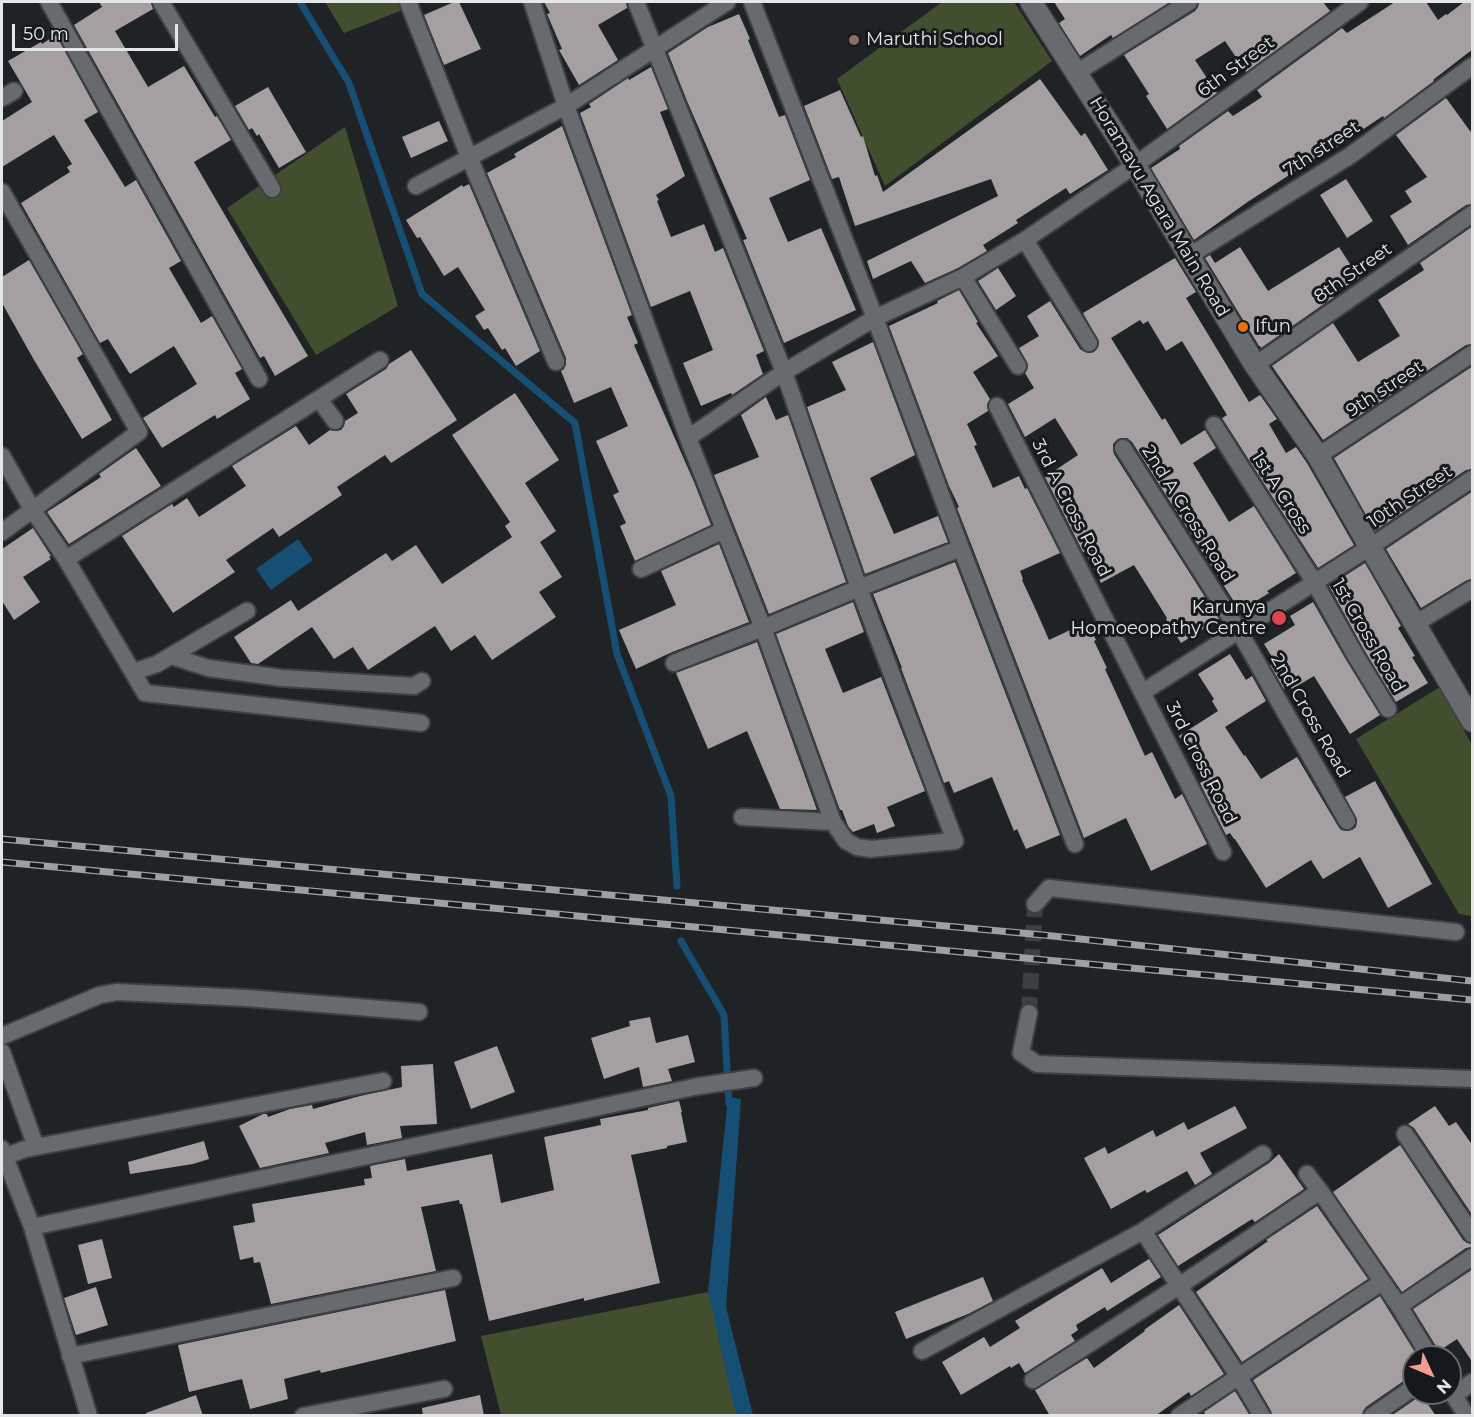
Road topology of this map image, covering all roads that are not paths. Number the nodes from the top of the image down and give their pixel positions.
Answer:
1 (49, 2) edge
2 (161, 2) edge
3 (408, 2) edge
4 (532, 2) edge
5 (636, 2) edge
6 (727, 2) edge
7 (752, 2) edge
8 (1031, 2) edge
9 (1189, 2) edge
10 (1360, 2) edge
11 (655, 49) junction
12 (1473, 66) edge
13 (1076, 73) junction
14 (566, 106) junction
15 (469, 157) junction
16 (1135, 165) junction
17 (416, 186) dead end
18 (272, 189) dead end
19 (2, 192) edge
20 (1473, 214) edge
21 (1025, 240) junction
22 (1189, 256) junction
23 (963, 277) junction
24 (875, 318) junction
25 (1089, 343) dead end
26 (1473, 354) edge
27 (380, 360) dead end
28 (556, 362) dead end
29 (1255, 364) junction
30 (1018, 366) dead end
31 (784, 372) junction
32 (259, 379) dead end
33 (319, 399) junction
34 (997, 406) dead end
35 (335, 421) dead end
36 (1214, 425) dead end
37 (688, 438) junction
38 (1123, 448) dead end
39 (2, 456) edge
40 (1318, 456) junction
41 (1473, 478) edge
42 (32, 509) junction
43 (724, 530) junction
44 (2, 532) edge
45 (1370, 547) junction
46 (961, 548) junction
47 (66, 559) junction
48 (641, 569) dead end
49 (1315, 583) junction
50 (859, 588) junction
51 (1473, 589) edge
52 (247, 611) dead end
53 (1415, 624) junction
54 (763, 628) junction
55 (1239, 631) junction
56 (171, 656) junction
57 (674, 663) dead end
58 (133, 672) junction
59 (422, 681) dead end
60 (1143, 692) junction
61 (1388, 709) dead end
62 (1472, 717) edge
63 (421, 723) dead end
64 (742, 817) dead end
65 (1347, 821) dead end
66 (833, 822) junction
67 (1075, 844) dead end
68 (1224, 852) dead end
69 (1035, 904) dead end
70 (1456, 932) dead end
71 (419, 1012) dead end
72 (1029, 1013) tunnel mouth
73 (2, 1036) edge
74 (2, 1052) edge
75 (754, 1078) dead end
76 (1473, 1079) edge
77 (383, 1081) dead end
78 (1406, 1134) dead end
79 (36, 1148) junction
80 (1263, 1154) dead end
81 (4, 1160) edge
82 (1307, 1174) dead end
83 (1320, 1191) junction
84 (32, 1227) junction
85 (1143, 1231) junction
86 (1473, 1234) edge
87 (1473, 1257) edge
88 (453, 1278) dead end
89 (1382, 1282) junction
90 (1179, 1286) junction
91 (1399, 1306) junction
92 (1423, 1345) edge
93 (922, 1351) dead end
94 (70, 1356) junction
95 (1239, 1377) junction
96 (1033, 1380) dead end
97 (444, 1389) dead end
98 (1402, 1396) edge
99 (89, 1416) edge
100 (303, 1416) edge
101 (1179, 1416) edge
102 (1262, 1416) edge
103 (1372, 1416) edge

1 - 32 street
2 - 18 street
3 - 15 street
4 - 14 street
5 - 11 street
6 - 11 street
7 - 24 street
8 - 13 street, Horamavu Agara Main Road
9 - 13 street
10 - 16 street, 6th Street
11 - 14 street
11 - 31 street
12 - 22 street, 7th street
13 - 16 street, Horamavu Agara Main Road
14 - 15 street
14 - 37 street
15 - 17 street
15 - 28 street
16 - 21 street, 6th Street
16 - 22 street, Horamavu Agara Main Road
19 - 42 street
20 - 29 street, 8th Street
21 - 23 street, 6th Street
21 - 25 street
22 - 29 street, Horamavu Agara Main Road
23 - 24 street, 6th Street
23 - 30 street
24 - 31 street, 6th Street
24 - 46 street
26 - 40 street, 9th street
27 - 33 street
29 - 40 street, Horamavu Agara Main Road
31 - 37 street, 6th Street
31 - 50 street
33 - 35 street
33 - 47 street
34 - 60 street, 3rd A Cross Road
36 - 49 street, 1st A Cross
37 - 43 street
38 - 55 street, 2nd A Cross Road
39 - 42 street
40 - 45 street, Horamavu Agara Main Road
41 - 45 street, 10th Street
42 - 44 street
42 - 47 street
43 - 48 street
43 - 54 street
45 - 49 street, 10th Street
45 - 53 street, Horamavu Agara Main Road
46 - 50 street
46 - 67 street
47 - 58 street
49 - 55 street, 10th Street
49 - 61 street, 1st Cross Road
50 - 54 street
50 - 66 street
51 - 53 street
52 - 56 street
53 - 62 street, Horamavu Agara Main Road
54 - 57 street
54 - 66 street
55 - 60 street, 10th Street
55 - 65 street, 2nd Cross Road
56 - 58 street
56 - 59 street
58 - 63 street
60 - 68 street, 3rd Cross Road
64 - 66 street
69 - 70 street
71 - 73 street
72 - 76 street
74 - 79 street
75 - 84 street
77 - 79 street
78 - 86 street
79 - 81 street
80 - 85 street
81 - 84 street
82 - 83 street
83 - 89 street
83 - 90 street
84 - 94 street
85 - 90 street
85 - 93 street
87 - 91 street
88 - 94 street
89 - 91 street
89 - 95 street
90 - 95 street
90 - 96 street
91 - 92 street
94 - 99 street
95 - 101 street
95 - 102 street
97 - 100 street
98 - 103 street

